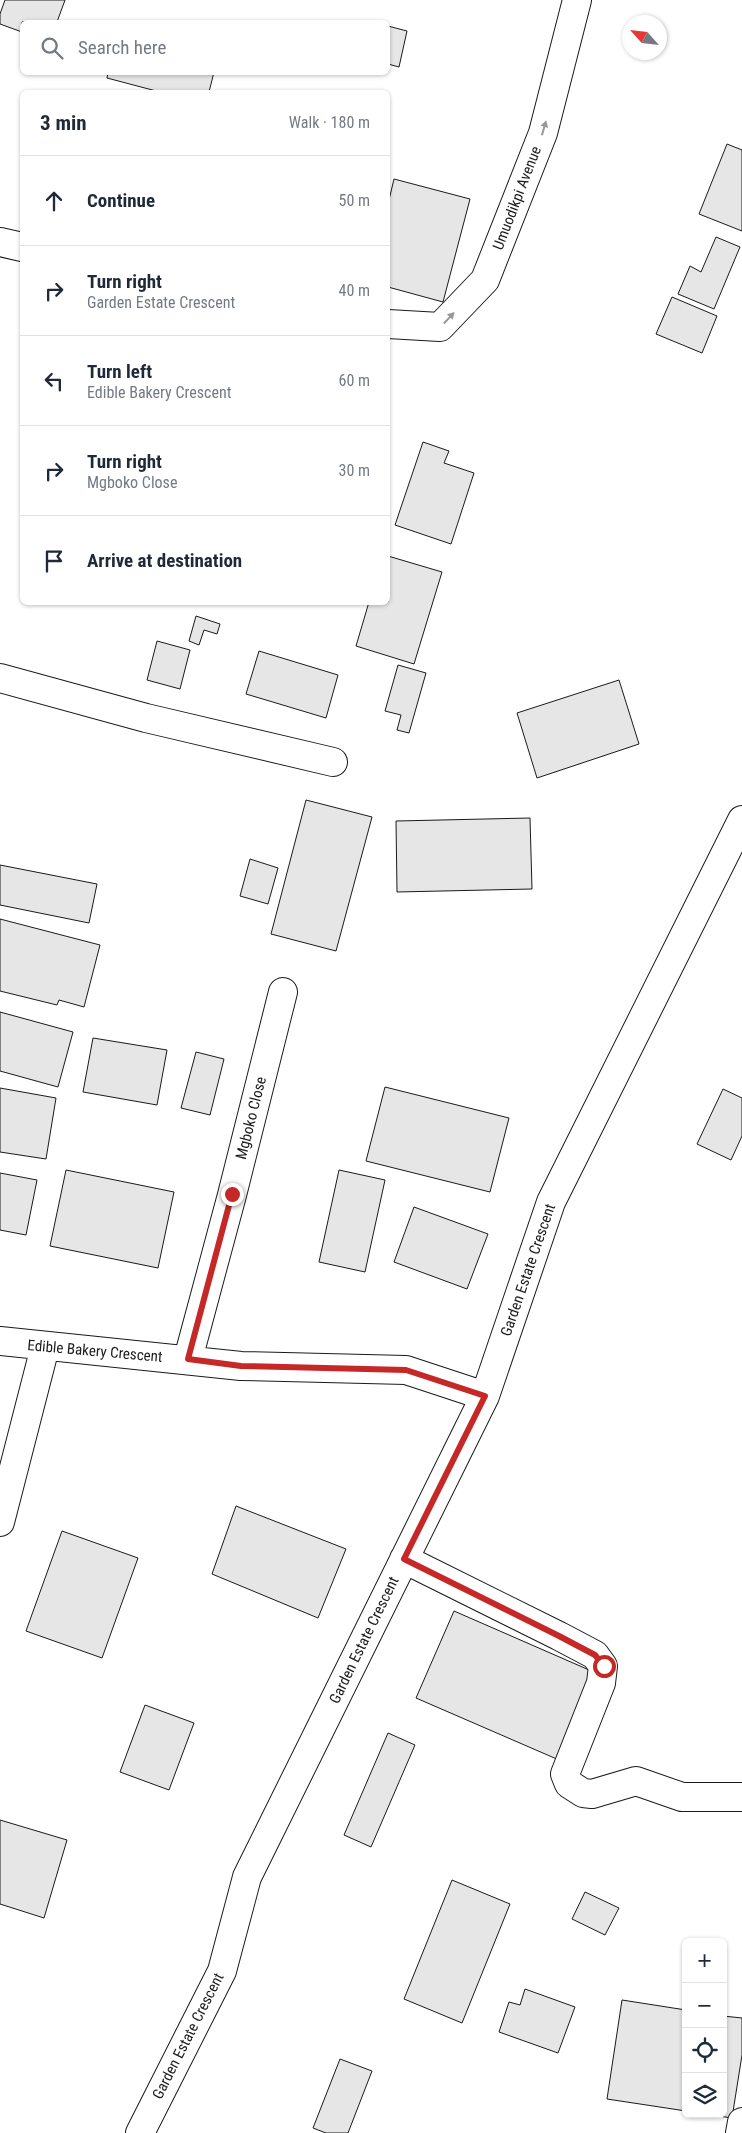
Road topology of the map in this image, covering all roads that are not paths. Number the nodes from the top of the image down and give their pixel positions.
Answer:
1 (577, 0) edge
2 (0, 242) edge
3 (20, 246) edge
4 (390, 324) edge
5 (0, 678) edge
6 (333, 762) dead end
7 (742, 820) edge
8 (282, 992) dead end
9 (0, 1341) edge
10 (45, 1347) junction
11 (188, 1359) junction
12 (485, 1396) junction
13 (0, 1522) edge
14 (404, 1559) junction
15 (742, 1797) edge
16 (742, 2122) edge
17 (140, 2133) edge
18 (740, 2133) edge

4 -> 1 street, Umuodikpi Avenue
2 - 3 street
5 - 6 street
7 - 12 street, Garden Estate Crescent
8 - 11 street, Mgboko Close
9 - 10 street, Edible Bakery Crescent
10 - 11 street, Edible Bakery Crescent
10 - 13 street
11 - 12 street, Edible Bakery Crescent
12 - 14 street, Garden Estate Crescent
14 - 15 street
14 - 17 street, Garden Estate Crescent
16 - 18 street

